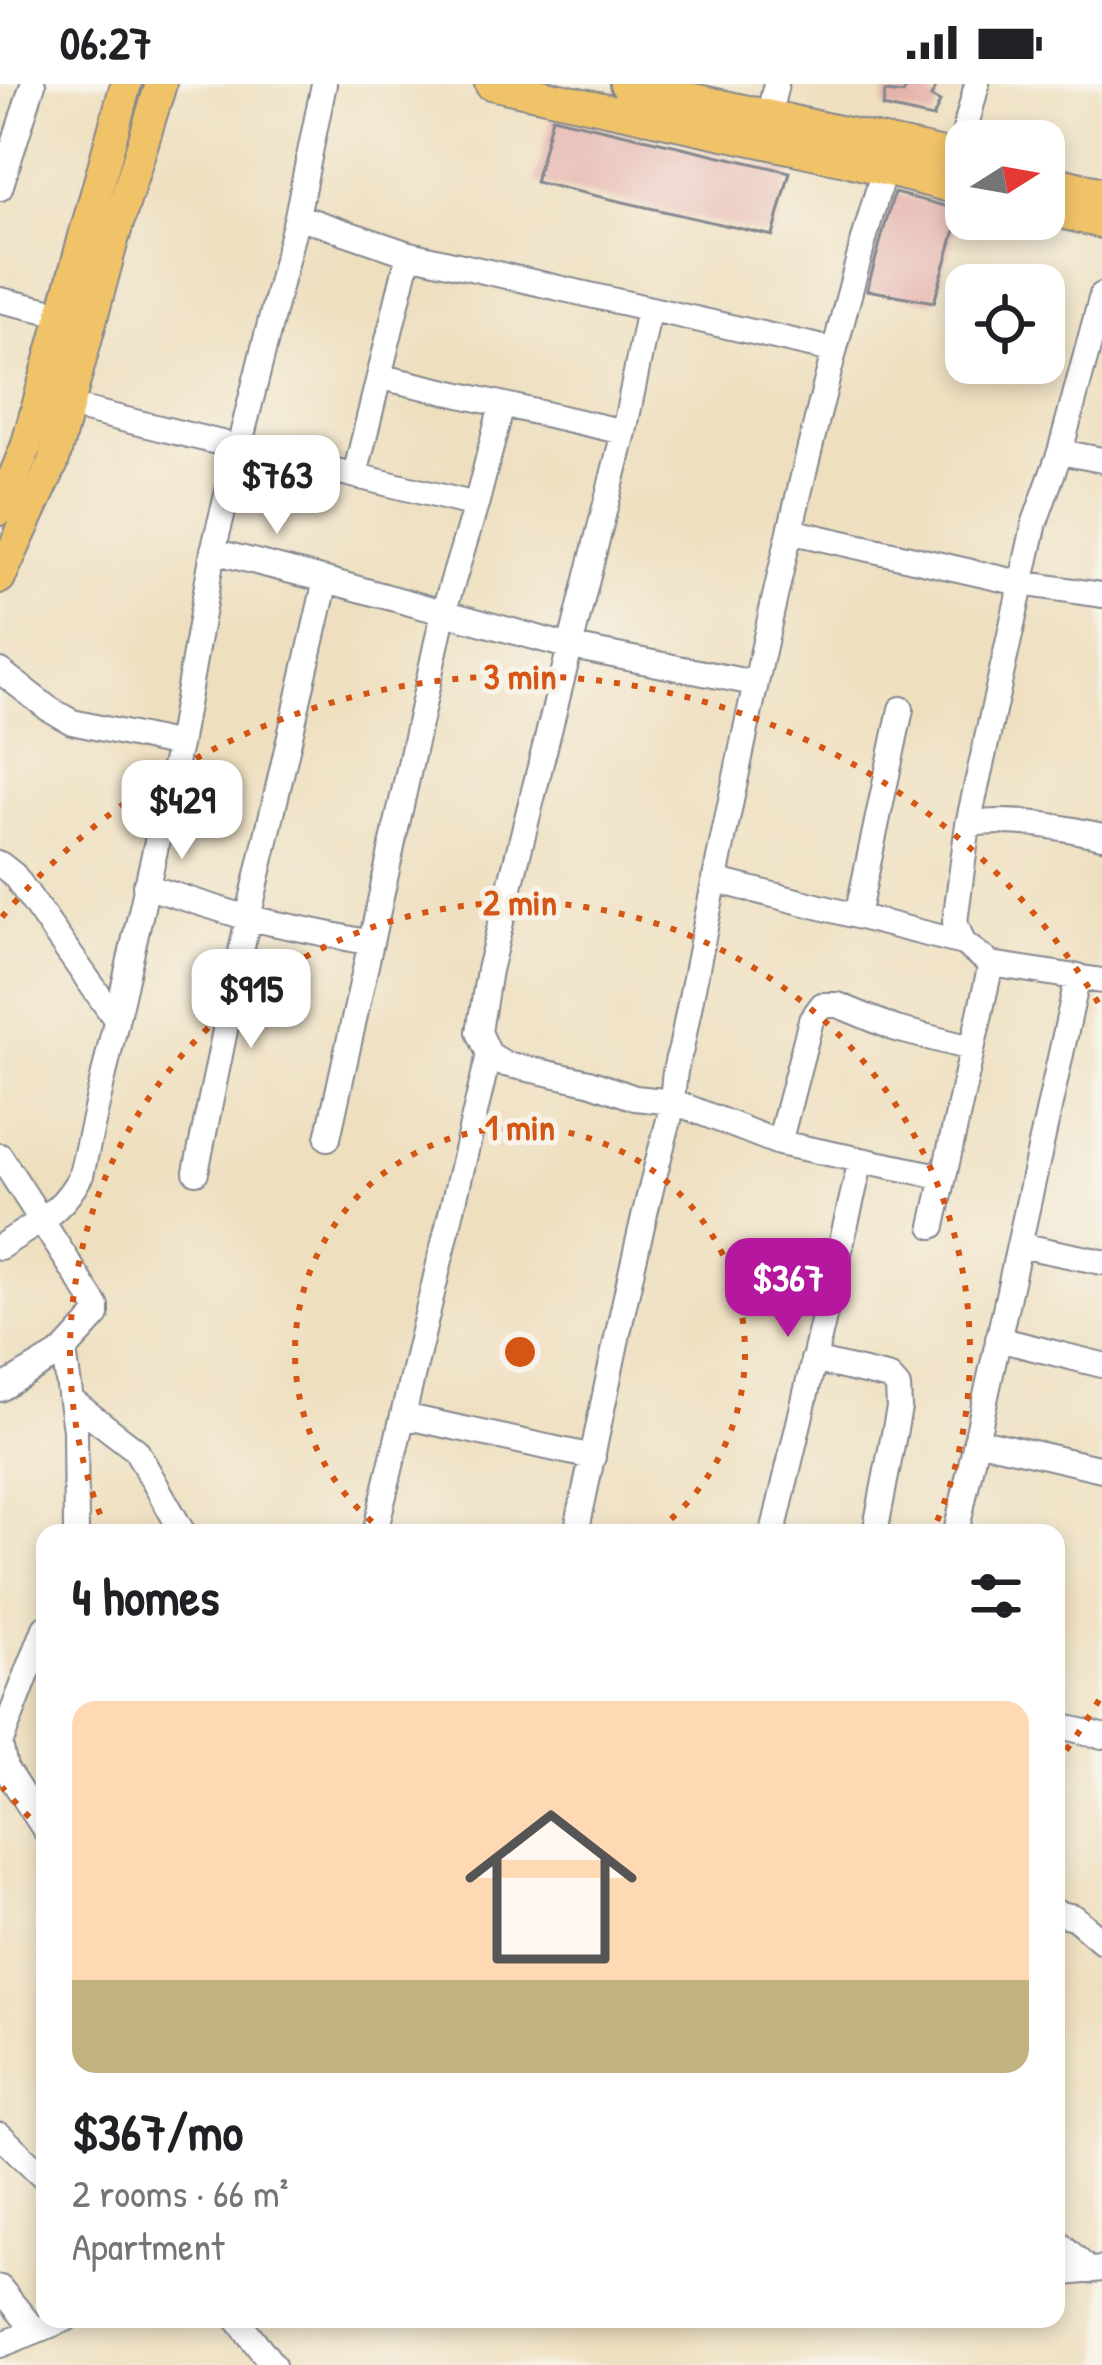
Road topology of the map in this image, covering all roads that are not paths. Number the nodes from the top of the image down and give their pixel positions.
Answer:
1 (33, 84) edge
2 (126, 84) edge
3 (161, 84) edge
4 (324, 84) edge
5 (490, 84) edge
6 (625, 84) edge
7 (977, 84) edge
8 (773, 99) edge
9 (970, 120) edge
10 (945, 153) edge
11 (884, 169) junction
12 (1065, 184) edge
13 (945, 185) edge
14 (0, 188) edge
15 (1102, 193) edge
16 (1065, 213) edge
17 (297, 216) junction
18 (1102, 223) edge
19 (409, 254) junction
20 (1102, 295) edge
21 (0, 300) edge
22 (650, 309) junction
23 (62, 314) junction
24 (1095, 344) edge
25 (832, 350) junction
26 (381, 377) junction
27 (502, 405) junction
28 (69, 406) junction
29 (624, 432) junction
30 (238, 448) junction
31 (1060, 452) junction
32 (1102, 460) edge
33 (355, 475) junction
34 (476, 505) junction
35 (0, 510) edge
36 (10, 529) edge
37 (790, 531) junction
38 (213, 551) junction
39 (0, 578) edge
40 (326, 580) junction
41 (1020, 583) junction
42 (1102, 595) edge
43 (444, 610) junction
44 (567, 646) junction
45 (0, 671) edge
46 (754, 683) junction
47 (901, 709) dead end
48 (179, 745) junction
49 (968, 824) junction
50 (1102, 836) edge
51 (5, 874) edge
52 (714, 880) junction
53 (145, 886) junction
54 (857, 916) junction
55 (248, 918) junction
56 (371, 943) junction
57 (963, 943) junction
58 (991, 964) junction
59 (1090, 979) edge
60 (115, 1018) junction
61 (971, 1048) junction
62 (489, 1054) junction
63 (674, 1102) junction
64 (328, 1138) dead end
65 (779, 1143) junction
66 (0, 1156) edge
67 (861, 1160) junction
68 (196, 1172) dead end
69 (944, 1177) junction
70 (42, 1218) junction
71 (933, 1226) dead end
72 (1018, 1245) junction
73 (0, 1246) edge
74 (1101, 1258) edge
75 (998, 1339) junction
76 (64, 1351) junction
77 (814, 1360) junction
78 (1102, 1365) edge
79 (0, 1389) edge
80 (71, 1400) junction
81 (403, 1416) junction
82 (976, 1440) junction
83 (593, 1456) junction
84 (1102, 1469) edge
85 (76, 1524) edge
86 (178, 1524) edge
87 (378, 1524) edge
88 (578, 1524) edge
89 (775, 1524) edge
90 (877, 1524) edge
91 (958, 1524) edge
92 (36, 1651) edge
93 (1065, 1727) edge
94 (1102, 1736) edge
95 (0, 1744) edge
96 (36, 1816) edge
97 (1065, 1915) edge
98 (1102, 1941) edge
99 (5, 2151) edge
100 (36, 2172) edge
101 (1065, 2247) edge
102 (1096, 2270) edge
103 (1065, 2273) edge
104 (0, 2288) edge
105 (43, 2328) edge
106 (244, 2328) edge
107 (35, 2331) junction
108 (0, 2345) edge
109 (273, 2365) edge

1 - 14 street
2 - 23 main road
3 - 28 main road
4 - 17 street
5 - 11 main road
6 - 8 main road
7 - 9 street
8 - 10 main road
11 - 13 main road
11 - 25 street
12 - 15 main road
16 - 18 main road
17 - 19 street
17 - 30 street
19 - 22 street
19 - 26 street
20 - 24 street
21 - 23 street
22 - 25 street
22 - 29 street
23 - 35 main road
24 - 31 street
25 - 37 street
26 - 27 street
26 - 33 street
27 - 29 street
27 - 34 street
28 - 30 street
28 - 36 main road
29 - 44 street
30 - 33 street
30 - 38 street
31 - 32 street
31 - 41 street
33 - 34 street
34 - 43 street
36 - 39 main road
37 - 41 street
37 - 46 street
38 - 40 street
38 - 48 street
40 - 43 street
40 - 55 street
41 - 42 street
41 - 49 street
43 - 44 street
43 - 56 street
44 - 46 street
44 - 62 street
45 - 48 street
46 - 52 street
47 - 54 street
48 - 53 street
49 - 50 street
49 - 57 street
51 - 60 street
52 - 54 street
52 - 63 street
53 - 55 street
53 - 60 street
54 - 57 street
55 - 56 street
55 - 68 street
56 - 64 street
57 - 58 street
58 - 59 street
58 - 61 street
59 - 72 street
60 - 70 street
61 - 65 street
61 - 69 street
62 - 63 street
62 - 81 street
63 - 65 street
63 - 83 street
65 - 67 street
66 - 70 street
67 - 69 street
67 - 77 street
69 - 71 street
70 - 73 street
70 - 76 street
72 - 74 street
72 - 75 street
75 - 78 street
75 - 82 street
76 - 79 street
76 - 80 street
77 - 89 street
77 - 90 street
80 - 85 street
80 - 86 street
81 - 83 street
81 - 87 street
82 - 84 street
82 - 91 street
83 - 88 street
92 - 95 street
93 - 94 street
95 - 96 street
97 - 98 street
99 - 100 street
101 - 102 street
102 - 103 street
104 - 107 street
105 - 107 street
106 - 109 street
107 - 108 street

